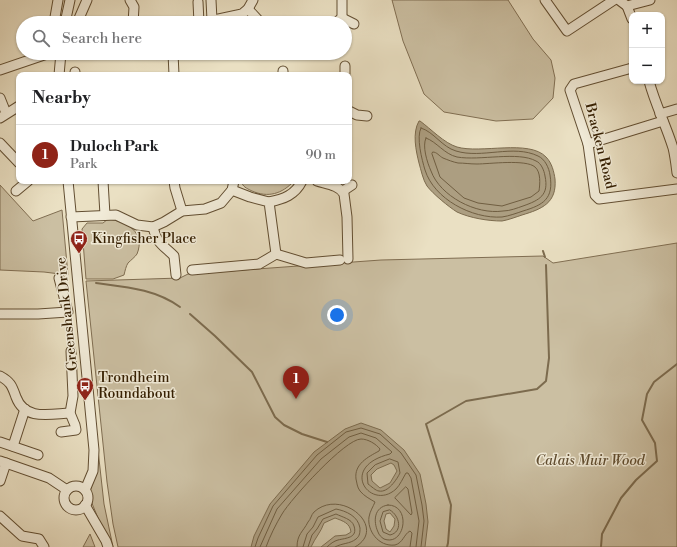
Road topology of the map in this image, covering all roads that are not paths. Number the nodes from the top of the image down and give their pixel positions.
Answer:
1 (58, 0) edge
2 (70, 0) edge
3 (87, 0) edge
4 (211, 0) edge
5 (253, 0) edge
6 (342, 0) edge
7 (545, 0) edge
8 (614, 0) edge
9 (618, 0) edge
10 (650, 0) edge
11 (198, 2) dead end
12 (132, 3) edge
13 (627, 6) junction
14 (247, 10) junction
15 (629, 12) edge
16 (55, 16) edge
17 (67, 16) edge
18 (80, 16) edge
19 (133, 16) edge
20 (199, 16) edge
21 (212, 16) edge
22 (232, 16) edge
23 (250, 16) edge
24 (253, 16) edge
25 (340, 16) edge
26 (29, 60) edge
27 (60, 60) edge
28 (173, 60) edge
29 (629, 69) edge
30 (0, 70) edge
31 (59, 72) edge
32 (174, 72) edge
33 (650, 84) edge
34 (0, 98) edge
35 (16, 108) edge
36 (677, 109) edge
37 (352, 112) edge
38 (3, 116) edge
39 (367, 116) dead end
40 (662, 117) junction
41 (0, 143) edge
42 (588, 144) junction
43 (16, 161) edge
44 (677, 173) edge
45 (24, 184) edge
46 (68, 184) edge
47 (103, 184) edge
48 (174, 184) edge
49 (300, 184) edge
50 (326, 184) edge
51 (233, 185) edge
52 (352, 185) dead end
53 (677, 189) edge
54 (16, 191) dead end
55 (342, 192) junction
56 (269, 202) junction
57 (182, 211) junction
58 (105, 215) junction
59 (71, 217) junction
60 (153, 227) junction
61 (276, 254) junction
62 (192, 270) dead end
63 (176, 274) dead end
64 (59, 278) dead end
65 (0, 314) edge
66 (70, 351) dead end
67 (0, 376) edge
68 (25, 409) junction
69 (70, 413) junction
70 (61, 432) dead end
71 (0, 442) edge
72 (13, 446) junction
73 (38, 455) dead end
74 (3, 462) edge
75 (0, 481) edge
76 (67, 490) junction
77 (85, 490) junction
78 (85, 505) junction
79 (0, 516) edge
80 (44, 547) edge
81 (108, 547) edge

1 - 16 street
2 - 17 street
3 - 18 street
4 - 21 street
5 - 14 street
6 - 25 street
7 - 8 street
9 - 13 street
10 - 13 street
11 - 20 street
12 - 19 street
13 - 15 street
14 - 22 street
14 - 23 street
14 - 24 street
26 - 30 street
27 - 31 street
28 - 32 street
29 - 42 street, Bracken Road
33 - 40 street
34 - 38 street
35 - 38 street
36 - 40 street
37 - 39 street
40 - 42 street
40 - 44 street
41 - 43 street
42 - 53 street, Bracken Road
45 - 54 street
46 - 59 street, Greenshank Drive
47 - 58 street
48 - 57 street
49 - 56 street
50 - 55 street
51 - 56 street
51 - 57 street
52 - 55 street
55 - 61 street
56 - 61 street
57 - 60 street
58 - 59 street
58 - 60 street
59 - 77 street, Greenshank Drive
60 - 63 street
61 - 62 street
64 - 65 street
66 - 69 street
67 - 68 street
68 - 69 street
68 - 72 street
69 - 70 street
71 - 72 street
72 - 73 street
74 - 75 street
74 - 76 street
76 - 77 street
76 - 78 street
77 - 78 street
78 - 81 street
79 - 80 street

